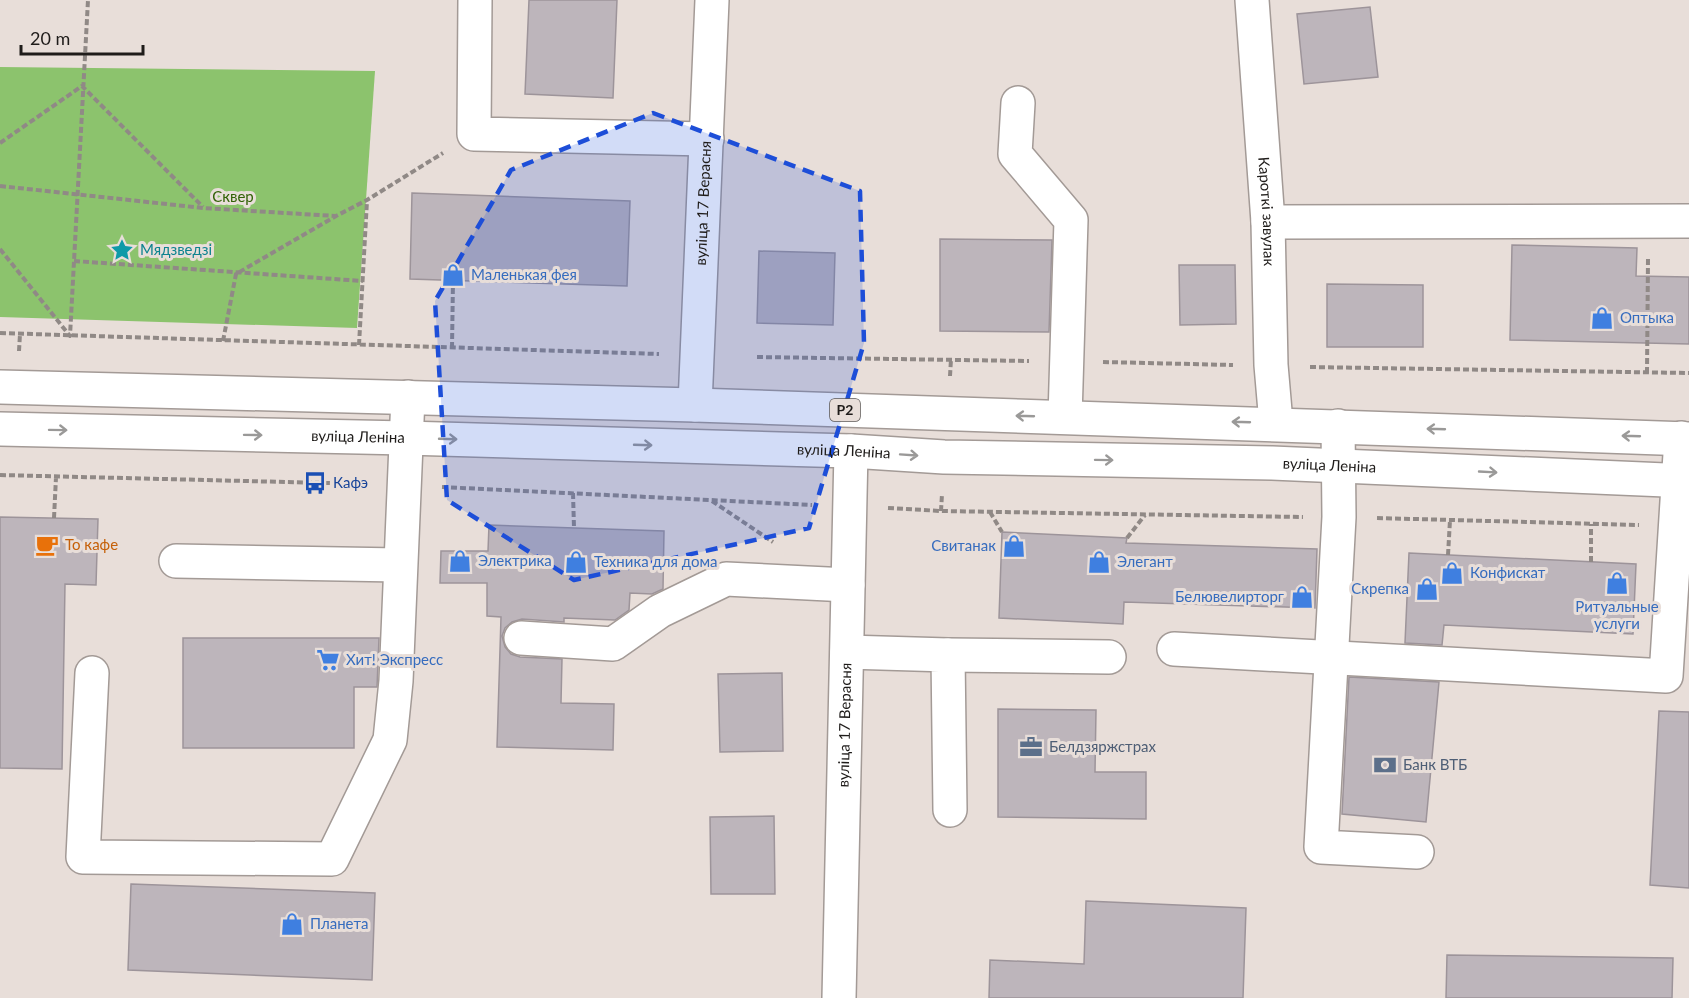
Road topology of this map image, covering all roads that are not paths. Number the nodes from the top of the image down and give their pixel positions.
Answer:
1 (475, 0) edge
2 (712, 0) edge
3 (1252, 0) edge
4 (1018, 103) dead end
5 (707, 140) junction
6 (1268, 222) junction
7 (1689, 222) edge
8 (0, 387) edge
9 (408, 397) junction
10 (695, 405) junction
11 (852, 410) junction
12 (1065, 417) junction
13 (1276, 423) junction
14 (1338, 426) junction
15 (0, 429) edge
16 (406, 438) junction
17 (1685, 438) edge
18 (695, 447) junction
19 (851, 451) junction
20 (1272, 464) junction
21 (1339, 466) junction
22 (1684, 481) edge
23 (176, 561) dead end
24 (399, 565) junction
25 (848, 585) junction
26 (521, 638) dead end
27 (1174, 649) dead end
28 (847, 652) junction
29 (948, 655) junction
30 (1109, 657) dead end
31 (1331, 658) junction
32 (92, 673) dead end
33 (950, 810) dead end
34 (1417, 852) dead end
35 (839, 998) edge

1 - 5 main road
2 - 5 main road, вуліца 17 Верасня
3 - 6 main road, Кароткі завулак
4 - 12 main road
5 - 10 main road, вуліца 17 Верасня
6 - 7 main road
6 - 13 main road, Кароткі завулак
8 - 9 main road, Р2
9 - 10 main road, Р2
9 - 16 main road
10 - 11 main road, Р2
10 - 18 main road, вуліца 17 Верасня
12 -> 11 main road, Р2
11 - 19 main road, вуліца 17 Верасня
13 -> 12 main road, Р2
13 - 14 main road, Р2
13 - 20 main road, Кароткі завулак
17 -> 14 main road, Р2
14 - 21 main road
15 -> 16 main road, вуліца Леніна
16 -> 18 main road, вуліца Леніна
16 - 24 main road
17 - 22 main road
18 - 19 main road, вуліца Леніна
19 -> 20 main road, вуліца Леніна
19 - 25 main road, вуліца 17 Верасня
20 - 21 main road, вуліца Леніна
21 -> 22 main road, вуліца Леніна
21 - 31 main road
22 - 31 main road
23 - 24 main road
24 - 32 main road
25 - 26 main road
25 - 28 main road, вуліца 17 Верасня
27 - 31 main road
28 - 29 main road
28 - 35 main road, вуліца 17 Верасня
29 - 30 main road
29 - 33 main road
31 - 34 main road

